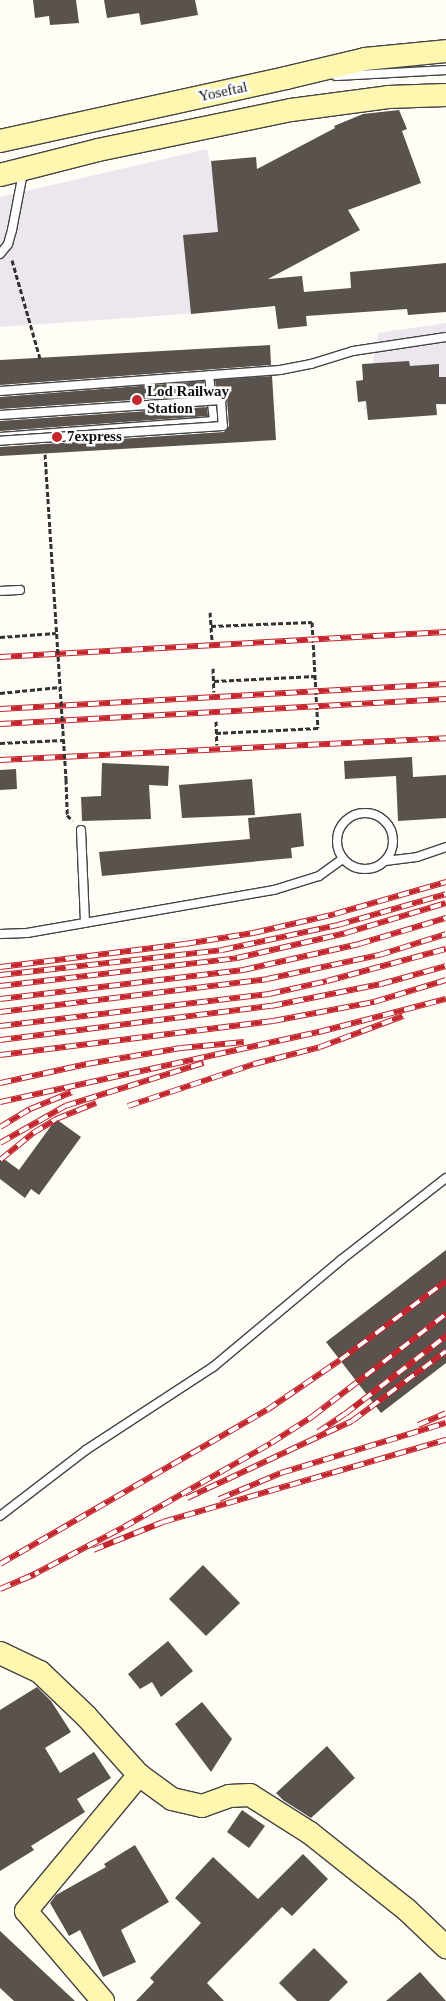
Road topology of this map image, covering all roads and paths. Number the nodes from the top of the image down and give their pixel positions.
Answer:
1 (446, 51) edge
2 (446, 70) edge
3 (286, 78) junction
4 (446, 95) edge
5 (0, 141) edge
6 (25, 169) junction
7 (0, 175) edge
8 (8, 244) junction
9 (0, 254) edge
10 (446, 337) edge
11 (40, 358) dead end
12 (209, 375) junction
13 (0, 391) edge
14 (0, 415) edge
15 (0, 436) edge
16 (0, 441) edge
17 (45, 454) dead end
18 (20, 590) dead end
19 (0, 591) edge
20 (210, 612) dead end
21 (211, 626) junction
22 (56, 633) junction
23 (0, 637) edge
24 (212, 640) dead end
25 (213, 668) dead end
26 (315, 676) junction
27 (214, 681) junction
28 (60, 687) junction
29 (0, 692) edge
30 (214, 692) dead end
31 (216, 721) dead end
32 (216, 733) junction
33 (63, 740) junction
34 (0, 743) edge
35 (217, 745) dead end
36 (81, 830) joint
37 (446, 847) edge
38 (342, 859) junction
39 (386, 861) junction
40 (85, 923) junction
41 (0, 934) edge
42 (446, 1178) edge
43 (0, 1516) edge
44 (0, 1653) edge
45 (139, 1775) junction
46 (446, 1947) edge
47 (104, 2001) edge

1 - 3 main road, Yoseftal
2 - 3 lane
3 - 5 main road, Yoseftal
4 - 6 main road, Yoseftal
6 - 7 main road, Yoseftal
6 - 8 lane
8 - 9 lane
8 - 11 path
10 - 12 lane
12 - 13 lane
12 - 15 lane
14 - 16 lane, bridge
17 - 22 path, bridge
18 - 19 lane
20 - 21 path
21 - 24 path
21 - 26 path
22 - 23 path
22 - 28 path, bridge
25 - 27 path
26 - 27 path
26 - 32 path
27 - 30 path
28 - 29 path
28 - 33 path, bridge
31 - 32 path
32 - 35 path
33 - 34 path
33 - 36 path, bridge
36 - 40 lane
37 - 39 lane
38 - 39 lane
38 - 39 lane
38 - 40 lane
40 - 41 lane
42 - 43 lane
44 - 45 main road
45 - 46 main road
45 - 47 main road

